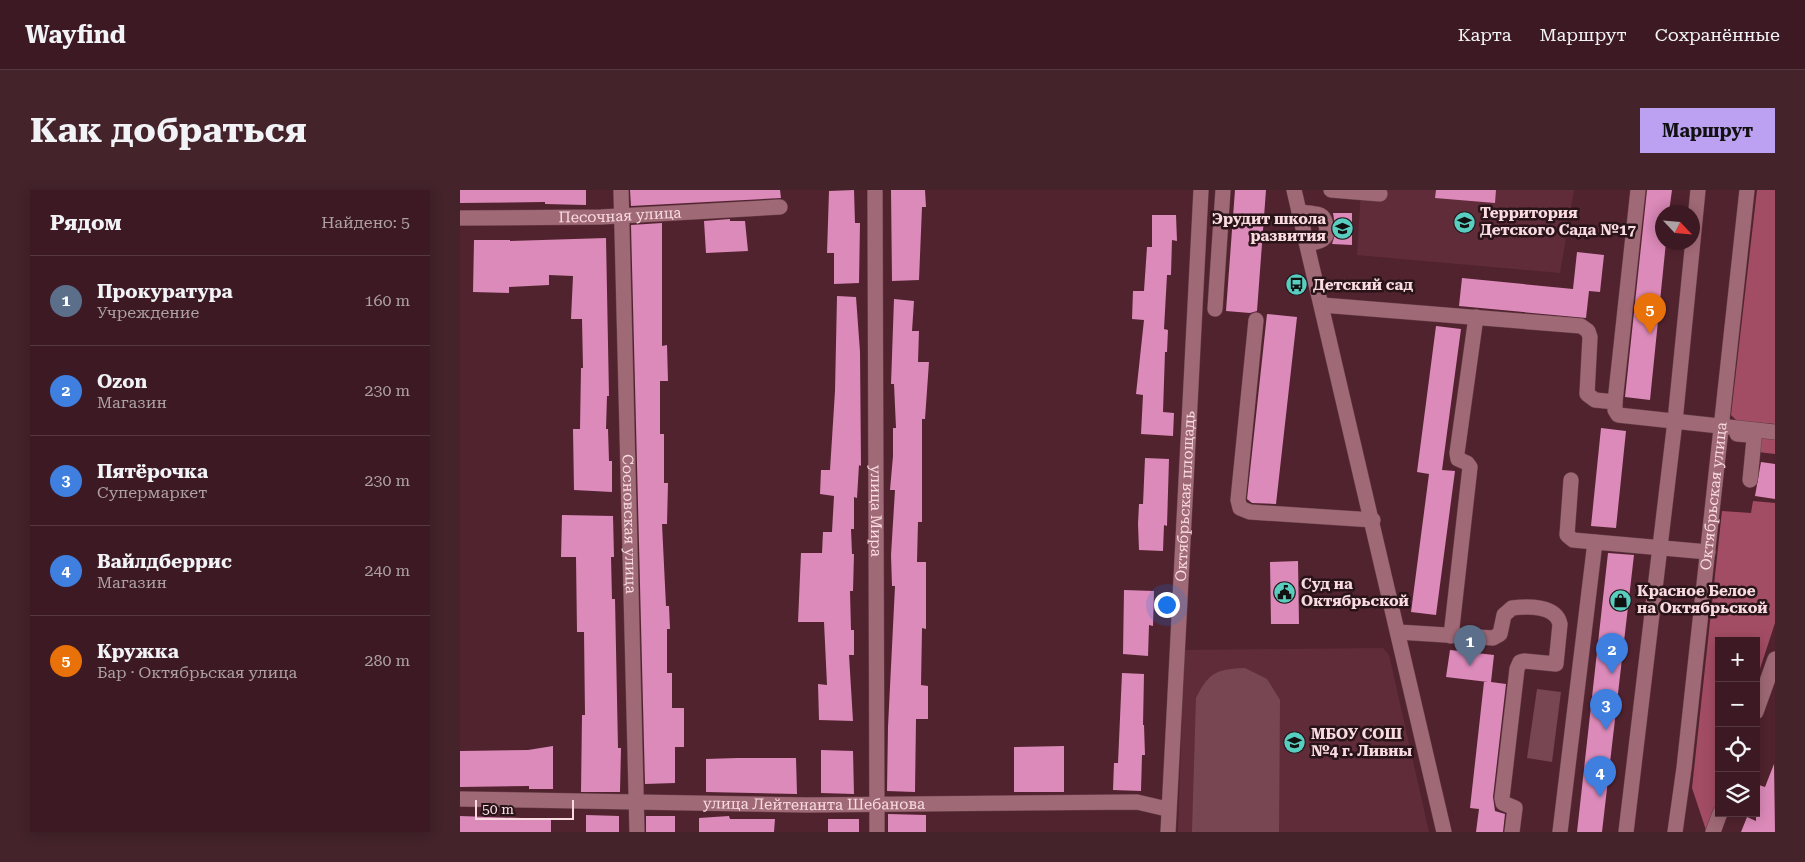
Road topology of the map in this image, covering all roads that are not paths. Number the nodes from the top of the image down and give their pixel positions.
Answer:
1 (621, 190) edge
2 (875, 190) edge
3 (1201, 190) edge
4 (1223, 190) edge
5 (1294, 190) edge
6 (1331, 190) edge
7 (1638, 190) edge
8 (1698, 190) edge
9 (1747, 190) edge
10 (1380, 194) dead end
11 (780, 208) dead end
12 (1299, 212) junction
13 (621, 215) junction
14 (460, 218) edge
15 (1307, 244) junction
16 (1322, 304) junction
17 (1215, 309) dead end
18 (1476, 317) junction
19 (1256, 320) dead end
20 (1615, 402) junction
21 (1675, 421) junction
22 (1721, 429) junction
23 (1775, 432) edge
24 (1571, 480) dead end
25 (1750, 480) dead end
26 (1373, 520) junction
27 (1595, 542) junction
28 (1660, 548) junction
29 (1708, 552) junction
30 (1398, 632) junction
31 (1451, 636) junction
32 (1775, 659) edge
33 (1556, 664) junction
34 (1579, 666) junction
35 (1760, 701) edge
36 (460, 799) edge
37 (636, 800) junction
38 (877, 803) junction
39 (1167, 809) junction
40 (1719, 817) edge
41 (637, 832) edge
42 (876, 832) edge
43 (1168, 832) edge
44 (1444, 832) edge
45 (1512, 832) edge
46 (1560, 832) edge
47 (1626, 832) edge
48 (1675, 832) edge
49 (1713, 832) edge

1 - 13 street, Сосновская улица
2 - 38 street, улица Мира
3 - 39 street, Октябрьская площадь
4 - 17 street
5 - 12 street
6 - 10 street
7 - 20 street
8 - 21 street
9 - 22 street, Октябрьская улица
11 - 13 street, Песочная улица
12 - 15 street
12 - 15 street
13 - 14 street, Песочная улица
13 - 37 street, Сосновская улица
15 - 16 street
16 - 18 street
16 - 26 street
18 - 20 street
18 - 31 street
19 - 26 street
20 - 21 street
21 - 22 street
21 - 28 street
22 - 23 street
22 - 25 street
22 - 29 street, Октябрьская улица
24 - 27 street
26 - 30 street
27 - 28 street
27 - 34 street
28 - 29 street
28 - 47 street
29 - 48 street, Октябрьская улица
30 - 31 street
30 - 44 street
31 - 33 street
32 - 35 street
33 - 34 street
33 - 45 street
34 - 46 street
36 - 37 street, улица Лейтенанта Шебанова
37 - 38 street, улица Лейтенанта Шебанова
37 - 41 street, Сосновская улица
38 - 39 street, улица Лейтенанта Шебанова
38 - 42 street, улица Мира
39 - 43 street, Октябрьская площадь
40 - 49 street

